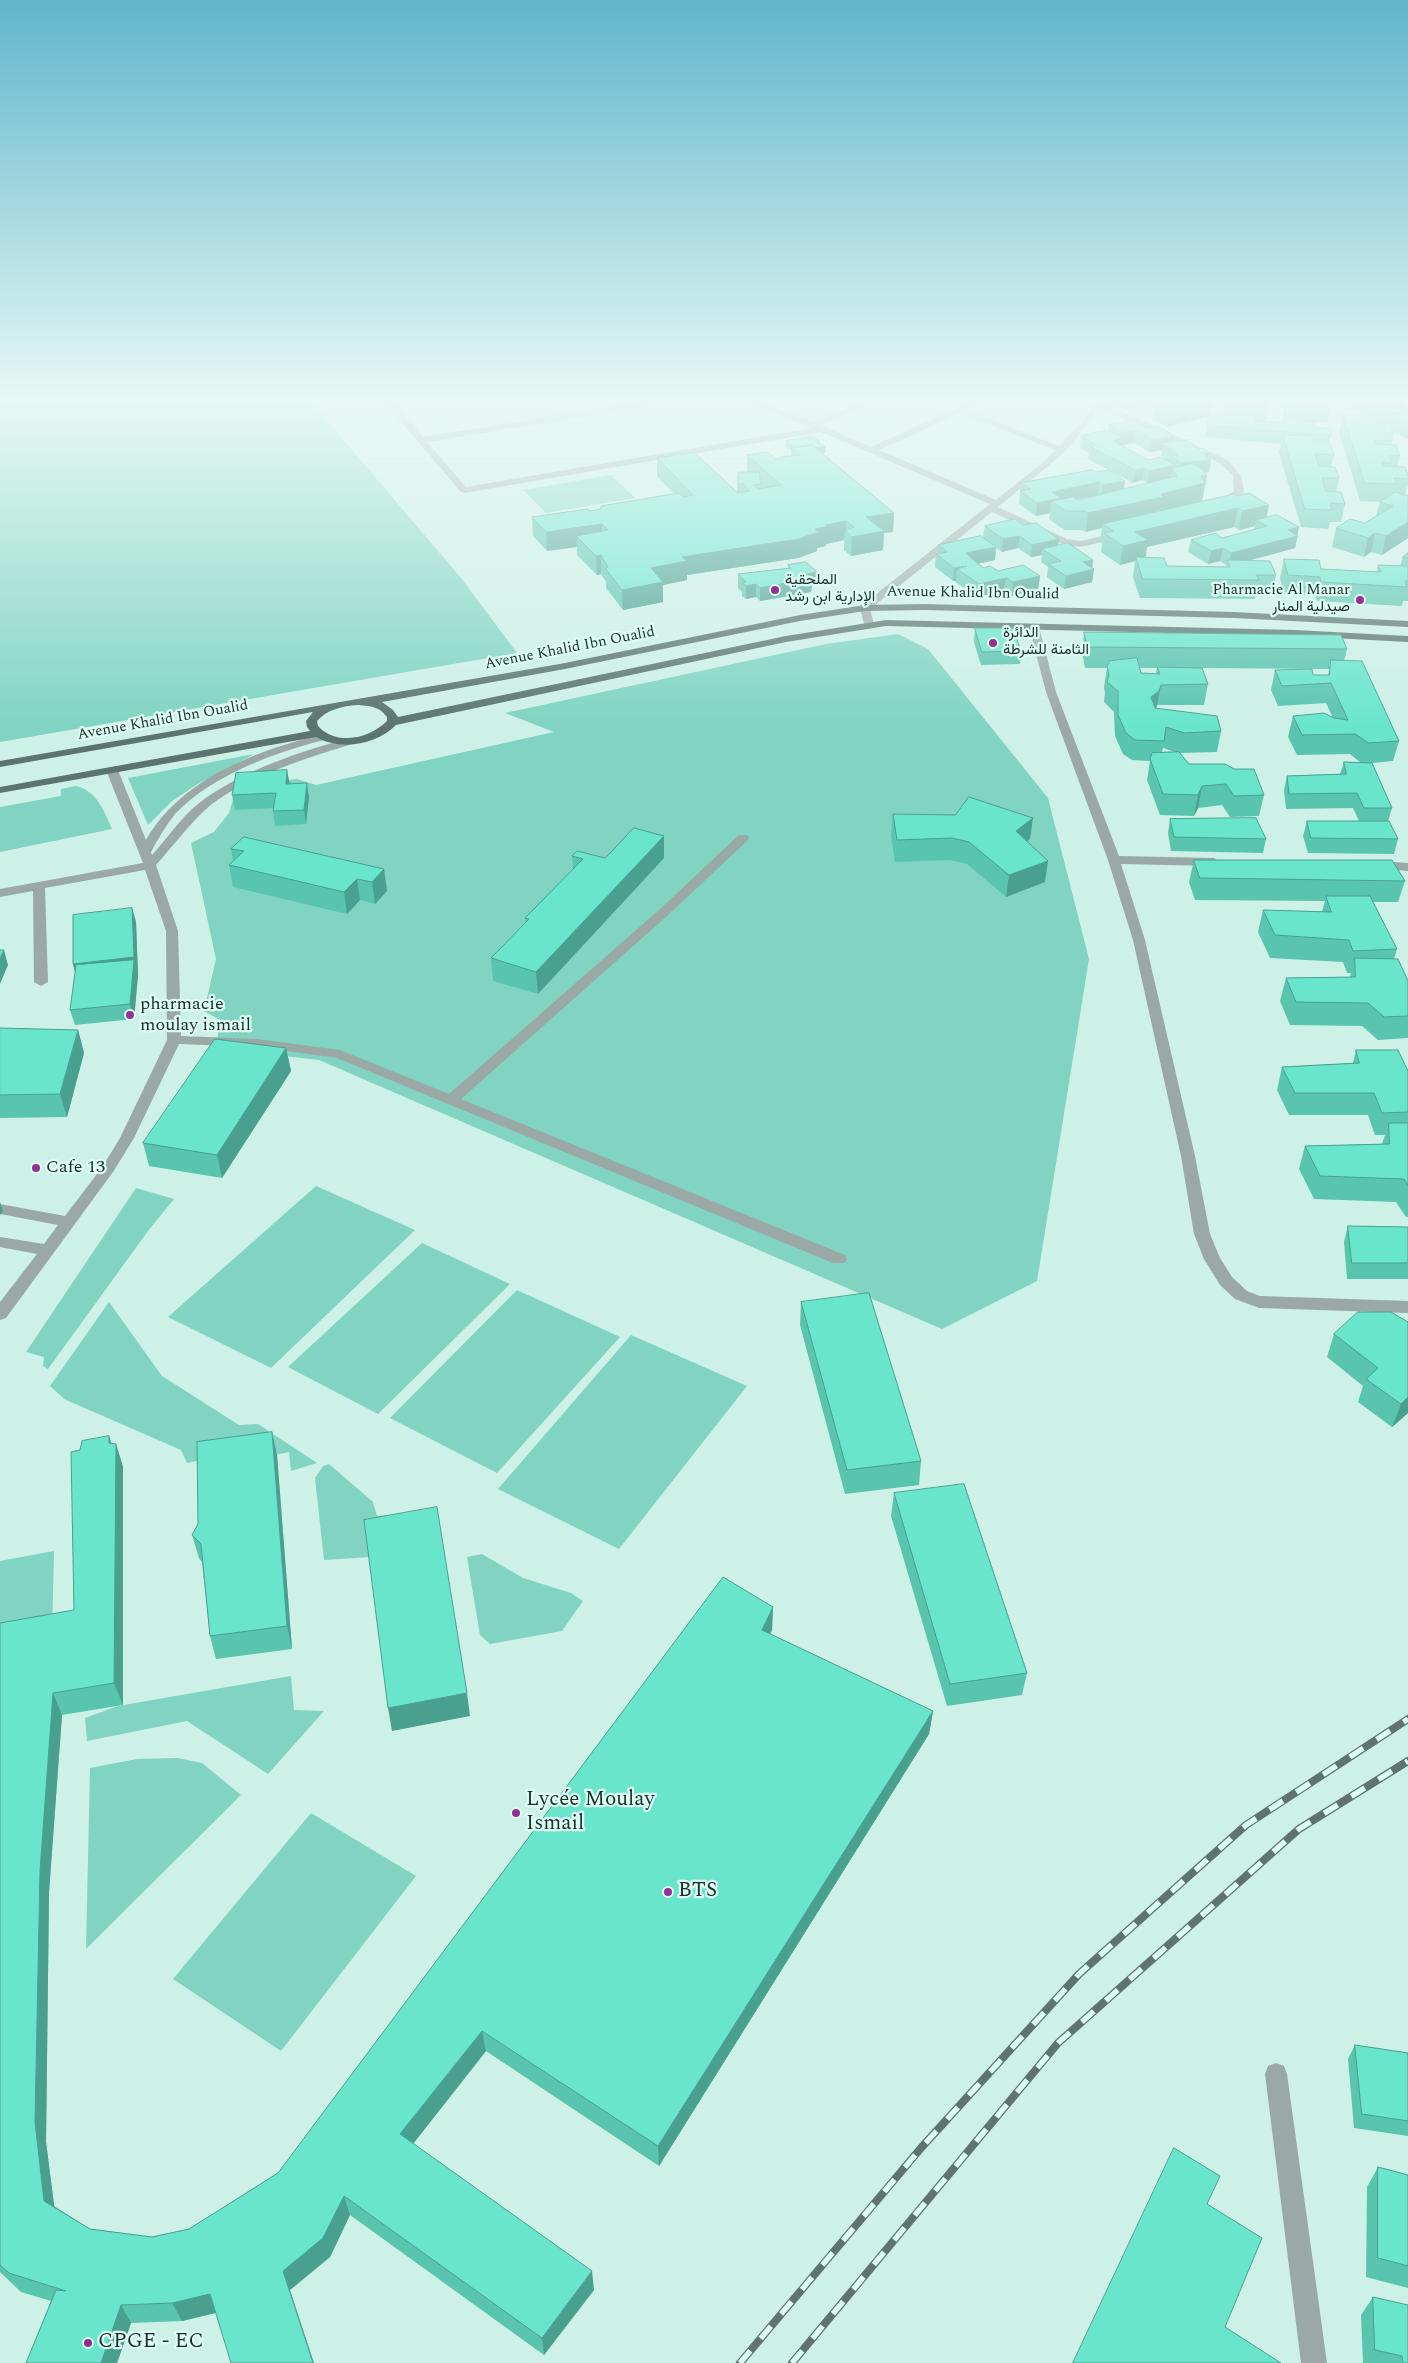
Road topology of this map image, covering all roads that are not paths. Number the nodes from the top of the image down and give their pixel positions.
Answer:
1 (992, 507) edge
2 (996, 507) edge
3 (1128, 533) edge
4 (865, 608) junction
5 (869, 624) junction
6 (1408, 624) edge
7 (1034, 627) junction
8 (1408, 640) edge
9 (366, 702) junction
10 (330, 706) junction
11 (392, 722) junction
12 (321, 735) junction
13 (355, 740) junction
14 (0, 764) edge
15 (112, 770) junction
16 (0, 790) edge
17 (743, 838) dead end
18 (148, 858) junction
19 (1114, 860) junction
20 (1224, 862) edge
21 (1360, 864) edge
22 (1408, 867) edge
23 (39, 886) junction
24 (0, 893) edge
25 (41, 982) dead end
26 (174, 1040) junction
27 (451, 1100) junction
28 (0, 1209) edge
29 (68, 1222) junction
30 (0, 1242) edge
31 (48, 1250) junction
32 (840, 1259) dead end
33 (1408, 1308) edge
34 (0, 1314) edge
35 (1276, 2074) dead end
36 (1314, 2363) edge

1 - 4 street
2 - 3 street
4 - 5 street
4 - 6 main road, Avenue Khalid Ibn Oualid
4 - 9 main road, Avenue Khalid Ibn Oualid
5 - 7 main road, Avenue Khalid Ibn Oualid
5 - 11 main road, Avenue Khalid Ibn Oualid
7 - 8 main road, Avenue Khalid Ibn Oualid
7 - 19 street
9 - 10 main road, Avenue Khalid Ibn Oualid
9 - 11 main road
10 - 12 main road
10 - 14 main road, Avenue Khalid Ibn Oualid
11 - 13 main road
12 - 13 main road
12 - 15 main road
12 - 18 street
13 - 18 street
15 - 16 main road
15 - 18 street
17 - 27 street
18 - 23 street
18 - 26 street
19 - 20 street
19 - 33 street
21 - 22 street
23 - 24 street
23 - 25 street
26 - 27 street
26 - 29 street
27 - 32 street
28 - 29 street
29 - 31 street
30 - 31 street
31 - 34 street
35 - 36 street

